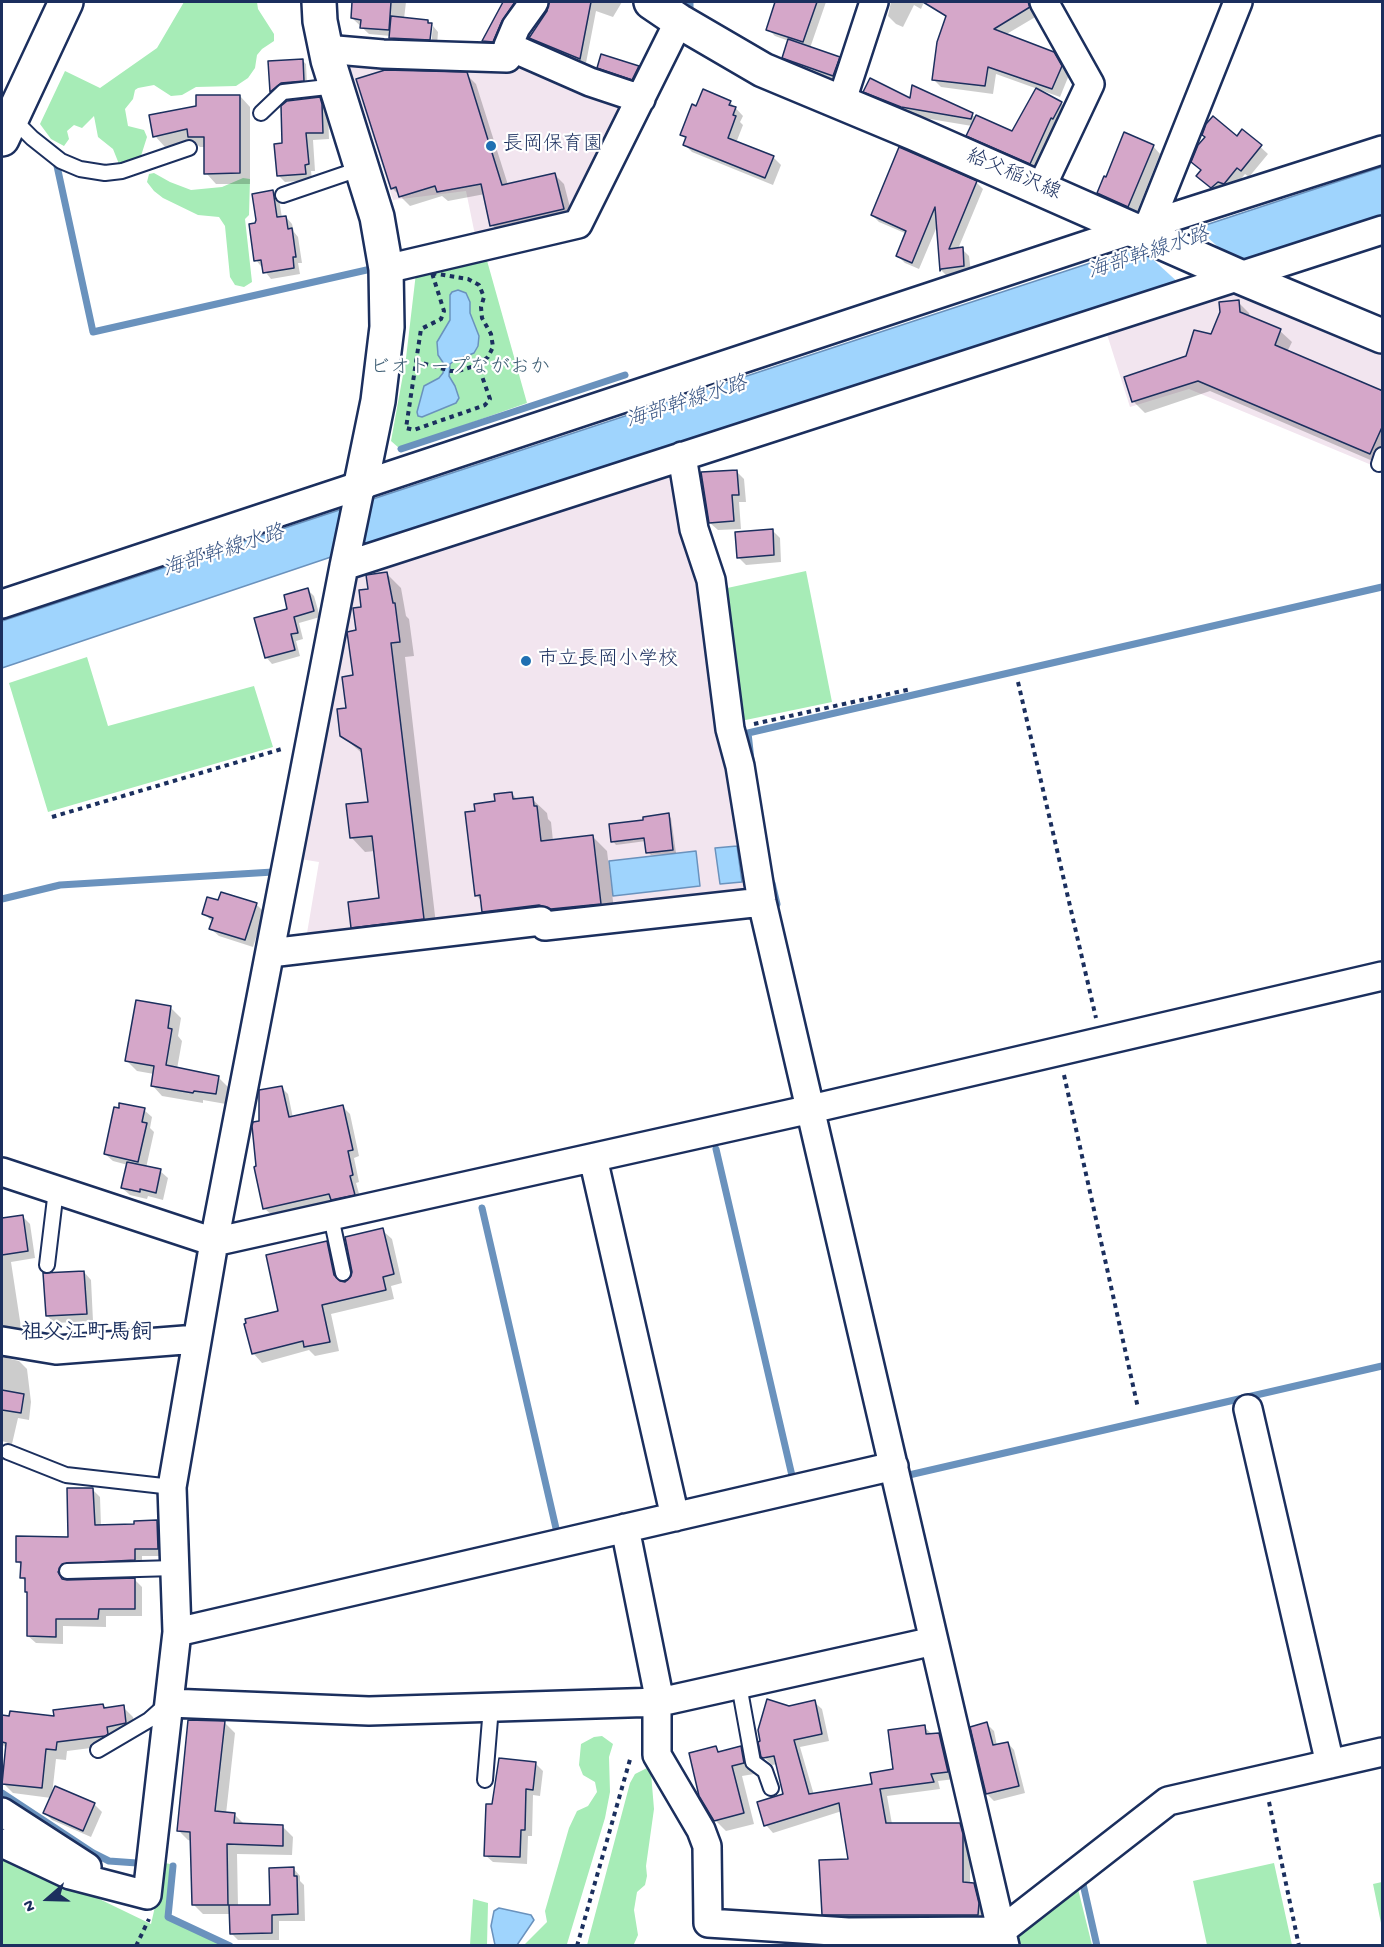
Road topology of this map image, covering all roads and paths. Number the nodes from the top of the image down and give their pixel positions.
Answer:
1 (66, 2) edge
2 (319, 2) edge
3 (534, 2) edge
4 (651, 2) edge
5 (874, 2) edge
6 (1044, 2) edge
7 (1238, 2) edge
8 (679, 21) junction
9 (508, 46) junction
10 (326, 49) junction
11 (336, 86) junction
12 (641, 99) junction
13 (841, 103) junction
14 (261, 113) dead end
15 (6, 128) edge
16 (189, 148) dead end
17 (1383, 150) edge
18 (362, 168) junction
19 (1041, 188) junction
20 (283, 195) dead end
21 (1146, 230) junction
22 (1383, 230) edge
23 (386, 269) junction
24 (1232, 273) junction
25 (1383, 336) edge
26 (415, 361) junction
27 (478, 365) junction
28 (682, 456) junction
29 (360, 492) junction
30 (345, 563) junction
31 (2, 604) edge
32 (1018, 682) dead end
33 (911, 688) dead end
34 (730, 729) junction
35 (311, 740) junction
36 (52, 817) dead end
37 (762, 902) junction
38 (270, 952) junction
39 (1383, 976) edge
40 (1101, 1041) junction
41 (1059, 1050) junction
42 (811, 1109) junction
43 (593, 1158) junction
44 (2, 1172) edge
45 (56, 1190) junction
46 (331, 1216) junction
47 (214, 1242) junction
48 (47, 1265) dead end
49 (343, 1273) dead end
50 (197, 1339) junction
51 (2, 1341) edge
52 (1138, 1408) dead end
53 (1248, 1409) dead end
54 (8, 1452) dead end
55 (894, 1466) junction
56 (172, 1487) junction
57 (675, 1517) junction
58 (625, 1528) junction
59 (174, 1568) junction
60 (67, 1570) dead end
61 (177, 1632) junction
62 (934, 1641) junction
63 (739, 1685) junction
64 (658, 1702) junction
65 (169, 1703) junction
66 (491, 1707) junction
67 (634, 1747) dead end
68 (98, 1750) dead end
69 (1383, 1752) edge
70 (1330, 1764) junction
71 (1264, 1779) junction
72 (485, 1780) dead end
73 (771, 1788) dead end
74 (2, 1812) edge
75 (2, 1843) edge
76 (118, 1888) junction
77 (149, 1918) dead end
78 (1003, 1938) edge
79 (880, 1939) edge
80 (136, 1946) edge
81 (577, 1946) edge
82 (1299, 1946) edge

1 - 15 main road
2 - 10 main road
3 - 9 street
4 - 8 main road, 給父稲沢線
5 - 13 street
6 - 19 street
7 - 21 street
8 - 12 street
8 - 13 main road, 給父稲沢線
9 - 10 street
9 - 12 street
10 - 11 main road
11 - 14 lane
11 - 18 main road
12 - 23 street
13 - 19 main road, 給父稲沢線
15 - 16 lane
17 - 21 street
18 - 20 lane
18 - 23 main road
19 - 21 main road, 給父稲沢線
21 - 24 main road, 給父稲沢線
21 - 29 street
22 - 24 street
23 - 29 main road
24 - 25 main road, 給父稲沢線
24 - 28 street
26 - 27 path
26 - 27 path
26 - 27 path
28 - 30 street
28 - 34 street
29 - 30 street
29 - 31 street
30 - 35 street
32 - 40 path
33 - 34 path
34 - 37 street
35 - 36 path
35 - 38 street
37 - 38 street
37 - 42 street
38 - 47 street
39 - 40 street
40 - 41 street
41 - 42 street
41 - 52 path
42 - 43 street
42 - 55 street
43 - 46 street
43 - 57 street
44 - 45 street
45 - 47 street
45 - 48 lane
46 - 47 street
46 - 49 lane
47 - 50 street
50 - 51 street
50 - 56 street
53 - 70 street
54 - 56 lane
55 - 57 street
55 - 62 street
56 - 59 street
57 - 58 street
58 - 61 street
58 - 64 street
59 - 60 lane
59 - 61 street
61 - 65 street
62 - 63 street
62 - 78 street
63 - 64 street
63 - 73 lane
64 - 66 street
64 - 79 street
65 - 66 street
65 - 68 lane
65 - 76 street
66 - 72 lane
67 - 81 path
69 - 70 street
70 - 71 street
71 - 78 street
71 - 82 path
74 - 76 street
75 - 76 street
77 - 80 path
78 - 79 street

